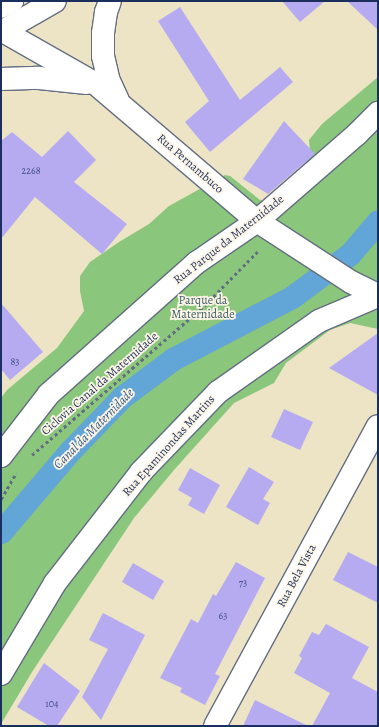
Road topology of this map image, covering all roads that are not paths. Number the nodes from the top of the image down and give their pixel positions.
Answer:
1 (12, 1) edge
2 (55, 1) edge
3 (110, 1) edge
4 (1, 8) edge
5 (2, 31) edge
6 (1, 79) edge
7 (96, 84) junction
8 (119, 102) junction
9 (378, 113) edge
10 (257, 221) junction
11 (378, 295) edge
12 (378, 426) edge
13 (1, 456) edge
14 (1, 674) edge
15 (215, 726) edge

1 - 4 street
2 - 5 street
3 - 8 street
5 - 7 street, Rua Pernambuco
6 - 7 street
7 - 8 street, Rua Pernambuco
8 - 10 street, Rua Pernambuco
9 - 10 street, Rua Parque da Maternidade
10 - 11 street, Rua Pernambuco
10 - 13 street, Rua Parque da Maternidade
11 - 14 street, Rua Epaminondas Martins
12 - 15 street, Rua Bela Vista

